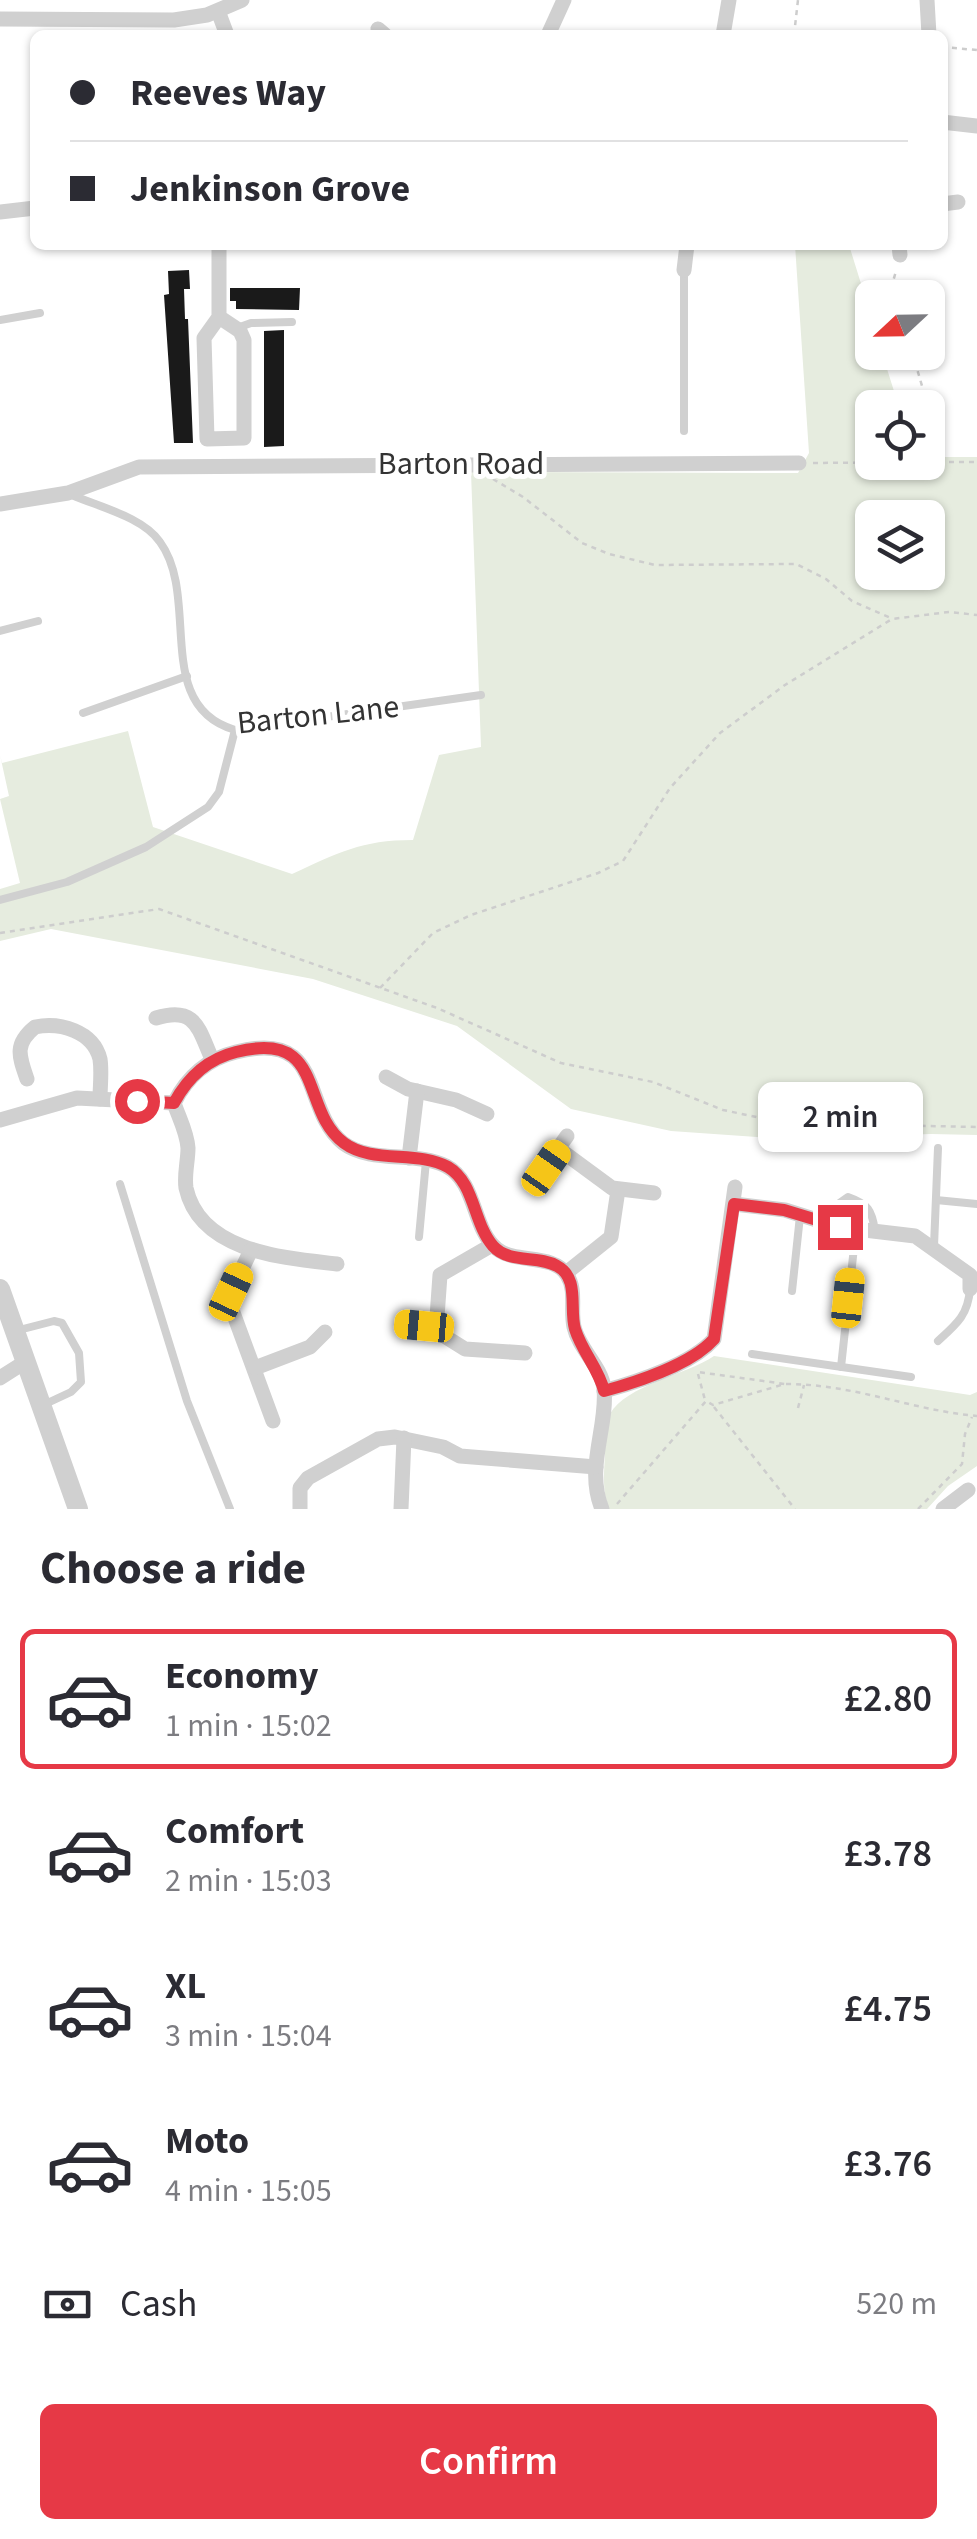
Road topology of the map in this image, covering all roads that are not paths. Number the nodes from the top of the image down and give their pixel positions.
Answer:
1 (126, 0) edge
2 (242, 0) edge
3 (564, 0) edge
4 (728, 0) edge
5 (926, 0) edge
6 (218, 11) junction
7 (0, 19) edge
8 (126, 19) junction
9 (225, 30) edge
10 (550, 30) edge
11 (723, 30) edge
12 (929, 30) edge
13 (948, 123) edge
14 (977, 126) edge
15 (30, 209) edge
16 (0, 212) edge
17 (219, 250) edge
18 (687, 250) edge
19 (684, 270) joint
20 (40, 314) dead end
21 (219, 317) junction
22 (0, 320) edge
23 (292, 322) dead end
24 (237, 328) junction
25 (684, 431) dead end
26 (800, 463) road end
27 (68, 493) junction
28 (0, 504) edge
29 (38, 621) dead end
30 (0, 631) edge
31 (187, 676) junction
32 (481, 695) dead end
33 (83, 712) dead end
34 (235, 730) junction
35 (0, 900) edge
36 (156, 1018) dead end
37 (18, 1056) junction
38 (212, 1059) junction
39 (0, 1062) edge
40 (386, 1077) dead end
41 (27, 1079) dead end
42 (417, 1091) junction
43 (100, 1099) junction
44 (174, 1103) junction
45 (487, 1114) dead end
46 (0, 1120) edge
47 (938, 1148) dead end
48 (409, 1158) junction
49 (426, 1161) junction
50 (546, 1168) dead end
51 (120, 1184) dead end
52 (618, 1190) junction
53 (654, 1193) dead end
54 (936, 1200) junction
55 (977, 1204) edge
56 (800, 1215) junction
57 (825, 1223) junction
58 (856, 1229) junction
59 (876, 1231) junction
60 (419, 1237) dead end
61 (492, 1245) junction
62 (934, 1246) junction
63 (251, 1250) junction
64 (337, 1264) dead end
65 (566, 1273) junction
66 (972, 1279) edge
67 (0, 1289) edge
68 (792, 1291) dead end
69 (404, 1324) dead end
70 (15, 1331) junction
71 (436, 1331) junction
72 (326, 1332) dead end
73 (938, 1341) dead end
74 (525, 1353) dead end
75 (752, 1354) dead end
76 (25, 1362) junction
77 (841, 1367) junction
78 (255, 1368) junction
79 (911, 1376) dead end
80 (0, 1378) edge
81 (604, 1391) junction
82 (41, 1406) junction
83 (273, 1421) dead end
84 (404, 1438) junction
85 (596, 1467) junction
86 (968, 1490) dead end
87 (78, 1509) edge
88 (230, 1509) edge
89 (300, 1509) edge
90 (401, 1509) edge
91 (602, 1509) edge
92 (942, 1509) edge

1 - 8 street
2 - 6 street
3 - 10 street
4 - 11 street
5 - 12 street
6 - 8 street
6 - 9 street
7 - 8 street
13 - 14 street
15 - 16 street
17 - 21 street
18 - 19 street
19 - 25 lane
20 - 22 lane
21 - 24 street
21 - 24 street
23 - 24 lane
26 - 27 street, Barton Road
27 - 28 street, Barton Road
27 - 31 lane, Barton Lane
29 - 30 lane
31 - 33 lane
31 - 34 lane, Barton Lane
32 - 34 lane, Barton Lane
34 - 35 lane
36 - 38 street
37 - 39 street
37 - 41 street
37 - 43 street
38 - 44 street
38 - 48 street
40 - 42 street
42 - 45 street
42 - 48 street
43 - 44 street
43 - 46 street
44 - 63 street
47 - 54 lane
48 - 49 street
49 - 60 lane
49 - 61 street
50 - 52 street
51 - 88 lane
52 - 53 street
52 - 65 street
54 - 55 lane
54 - 62 lane
56 - 57 street
56 - 68 lane
56 - 81 street
57 - 58 street
57 - 59 lane
58 - 59 street
58 - 77 lane
59 - 62 street
61 - 65 street
61 - 71 street
62 - 66 street
63 - 64 street
63 - 78 street
65 - 81 street
66 - 73 lane
67 - 70 street
69 - 71 street
70 - 76 street
70 - 82 lane
71 - 74 street
72 - 78 street
75 - 77 lane
76 - 80 street
76 - 82 street
77 - 79 lane
78 - 83 street
81 - 85 street
82 - 87 street
84 - 85 street
84 - 89 street
84 - 90 street
85 - 91 street
86 - 92 street

